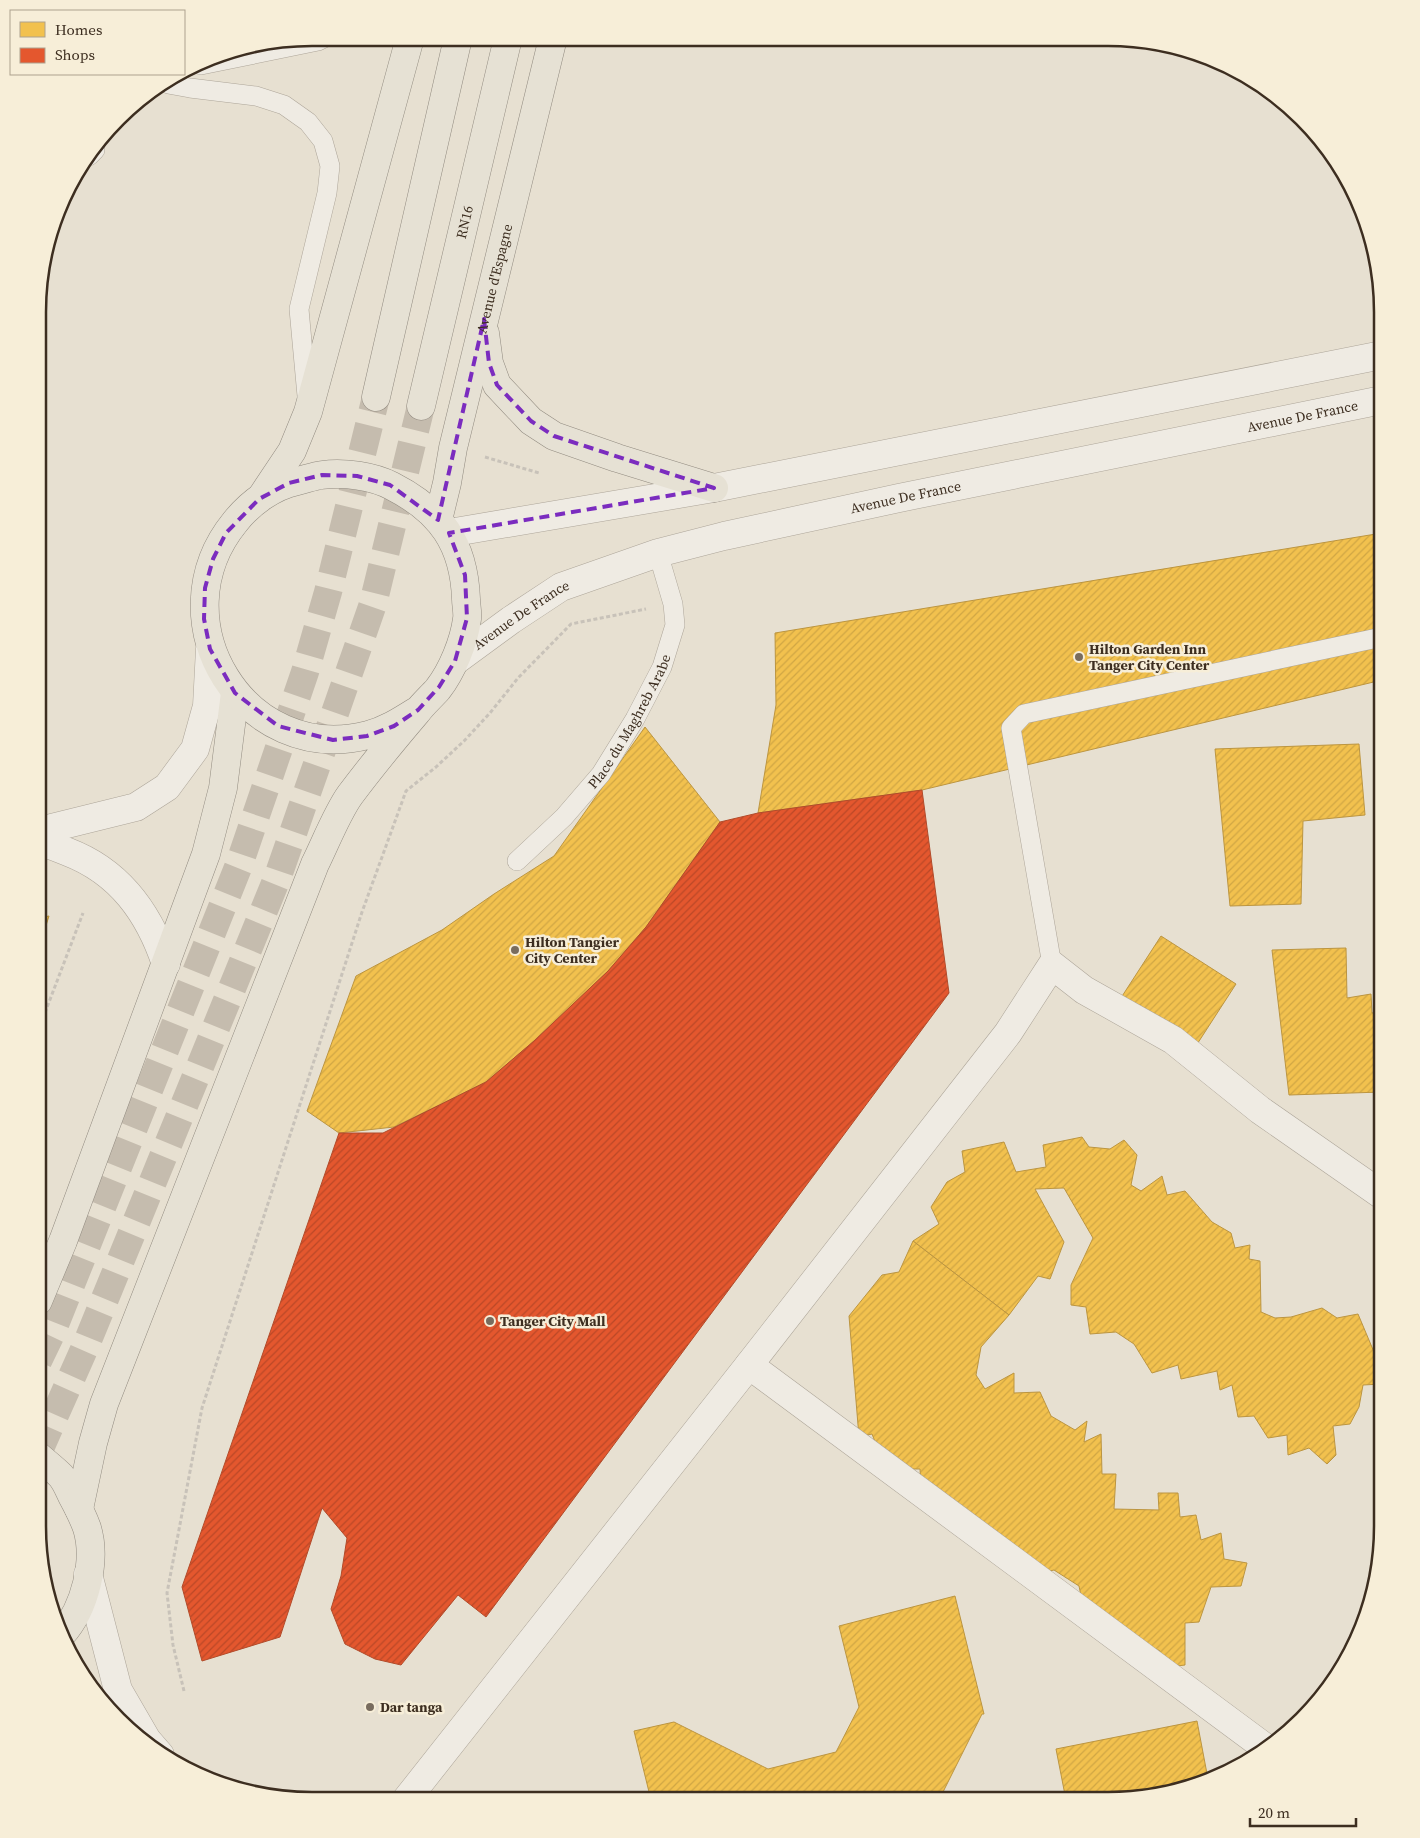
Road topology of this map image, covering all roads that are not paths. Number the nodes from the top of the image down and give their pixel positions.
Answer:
1 (408, 46) edge
2 (456, 46) edge
3 (506, 46) edge
4 (551, 46) edge
5 (290, 47) edge
6 (226, 60) edge
7 (174, 85) edge
8 (484, 319) junction
9 (1374, 357) edge
10 (376, 397) tunnel mouth
11 (1374, 402) edge
12 (421, 406) tunnel mouth
13 (308, 412) junction
14 (714, 488) junction
15 (259, 499) junction
16 (444, 526) junction
17 (658, 553) junction
18 (1374, 638) edge
19 (210, 648) junction
20 (455, 661) junction
21 (235, 692) junction
22 (418, 710) junction
23 (46, 828) edge
24 (46, 843) edge
25 (517, 861) dead end
26 (166, 964) junction
27 (1052, 965) junction
28 (1374, 1189) edge
29 (46, 1282) edge
30 (749, 1365) junction
31 (46, 1463) edge
32 (79, 1509) junction
33 (88, 1574) junction
34 (66, 1629) edge
35 (141, 1729) edge
36 (1260, 1744) edge
37 (412, 1792) edge

1 - 13 main road
2 - 10 main road
3 - 12 main road, RN16 / RN16
4 - 8 main road, Avenue d'Espagne
5 - 6 lane
7 - 13 lane
8 - 14 main road
8 - 16 main road, Avenue d'Espagne
9 - 14 street
11 - 17 street, Avenue De France
13 - 15 main road
14 - 16 street
15 - 16 main road
15 - 19 main road
16 - 20 main road
17 - 20 street, Avenue De France
17 - 25 lane, Place du Maghreb Arabe
18 - 27 lane
19 - 21 main road
19 - 23 street
20 - 22 main road
21 - 22 main road
21 - 26 main road
22 - 32 main road
24 - 26 street
26 - 29 main road
27 - 28 street
27 - 30 street
30 - 36 street
30 - 37 street
31 - 32 main road
32 - 33 main road
33 - 34 main road
33 - 35 street

